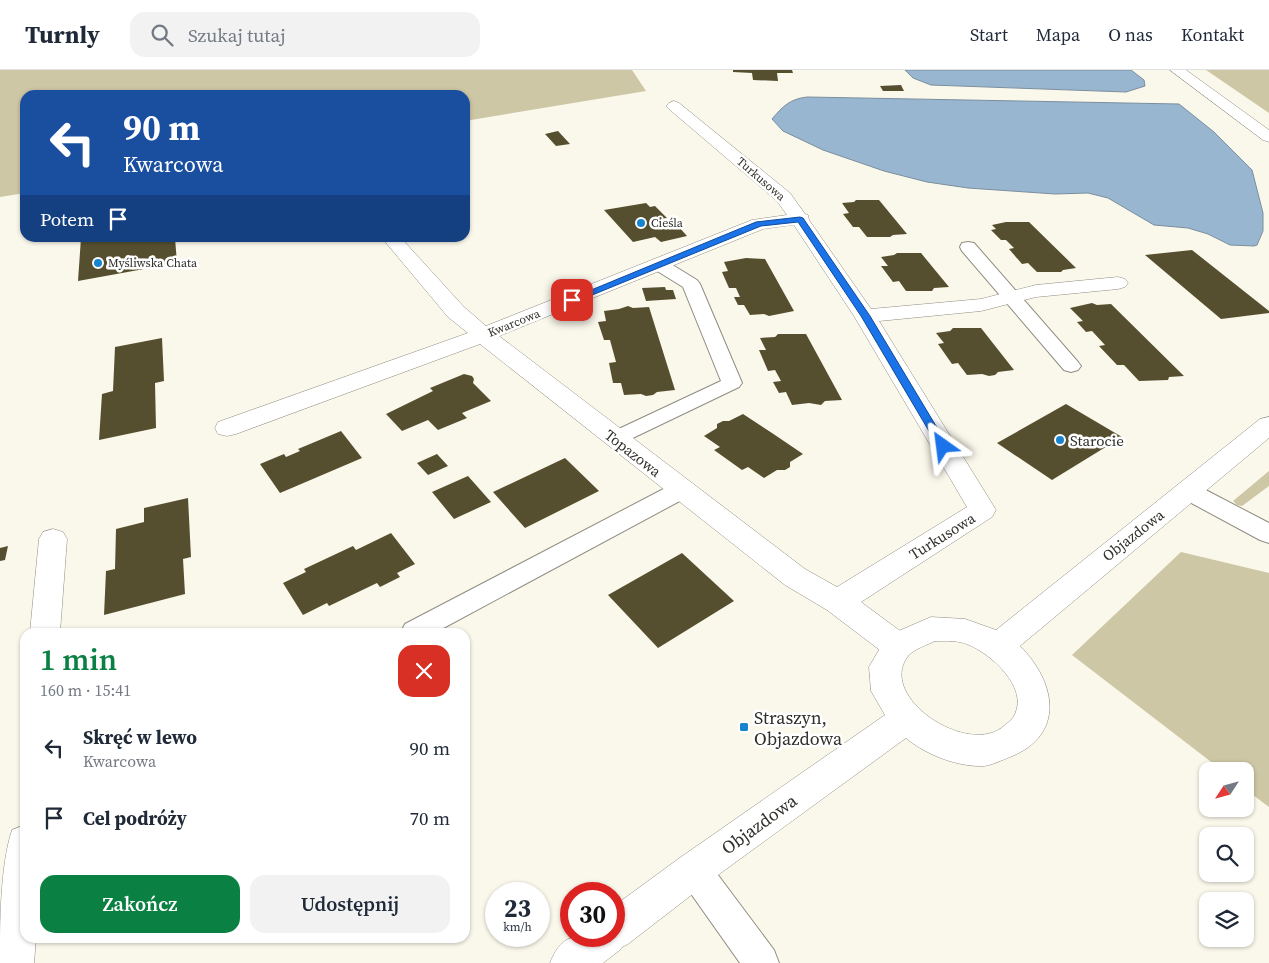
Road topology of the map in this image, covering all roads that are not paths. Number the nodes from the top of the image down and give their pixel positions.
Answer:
1 (1177, 70) edge
2 (674, 106) dead end
3 (1269, 137) edge
4 (800, 219) junction
5 (394, 242) edge
6 (968, 247) dead end
7 (660, 265) junction
8 (1118, 283) dead end
9 (1012, 297) junction
10 (865, 316) junction
11 (483, 336) junction
12 (1071, 366) dead end
13 (1269, 426) edge
14 (227, 428) dead end
15 (616, 439) junction
16 (681, 490) junction
17 (1190, 492) junction
18 (1269, 534) edge
19 (53, 539) dead end
20 (838, 602) junction
21 (45, 628) edge
22 (422, 628) edge
23 (896, 645) junction
24 (998, 646) junction
25 (906, 719) junction
26 (694, 870) junction
27 (20, 898) edge
28 (625, 922) edge
29 (591, 947) edge
30 (14, 963) edge
31 (570, 963) edge
32 (762, 963) edge

1 - 3 street
2 - 4 street, Turkusowa
4 - 7 street, Kwarcowa
4 - 10 street, Turkusowa
5 - 11 street, Topazowa
6 - 9 lane
7 - 11 street, Kwarcowa
7 - 15 lane
8 - 9 street
9 - 10 street
9 - 12 lane
10 - 20 street, Turkusowa
11 - 14 street, Kwarcowa
11 - 15 street, Topazowa
13 - 17 street, Objazdowa
15 - 16 street, Topazowa
16 - 20 street, Topazowa
16 - 22 lane
17 - 18 lane
17 - 24 street, Objazdowa
19 - 21 street
20 - 23 street, Topazowa
23 - 24 street
23 - 25 street
24 - 25 street
25 - 26 street, Objazdowa
26 - 28 street, Objazdowa
26 - 32 lane
27 - 30 street
29 - 31 street

